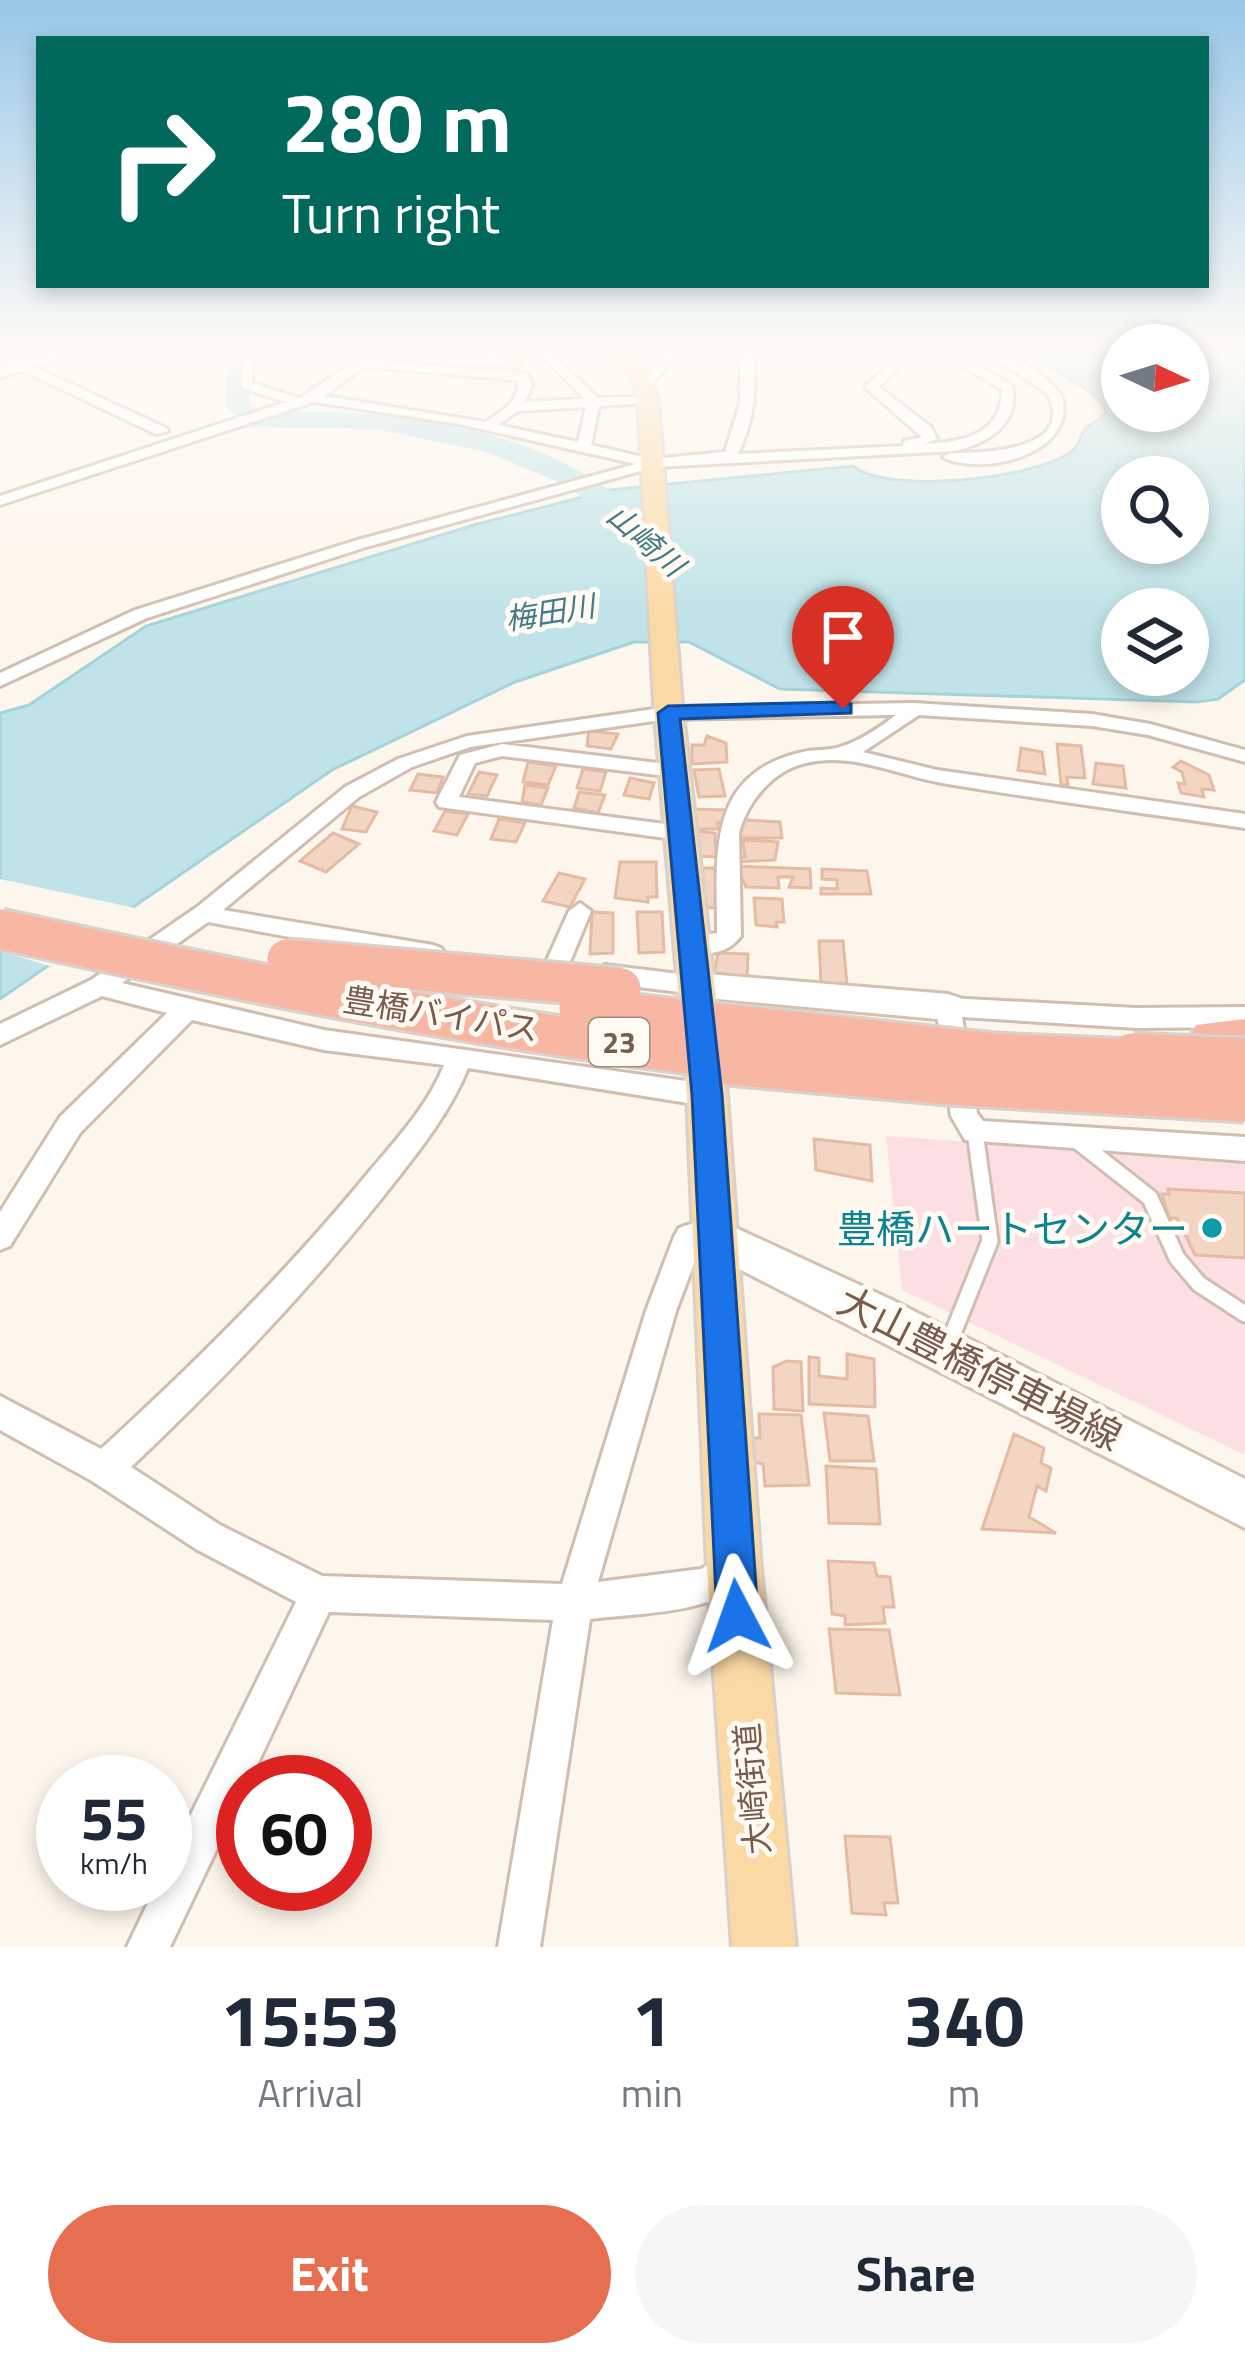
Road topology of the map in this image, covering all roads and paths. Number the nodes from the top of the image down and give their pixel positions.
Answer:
1 (184, 440) edge
2 (545, 440) edge
3 (586, 440) edge
4 (652, 440) edge
5 (735, 440) edge
6 (924, 440) edge
7 (974, 440) edge
8 (1043, 440) edge
9 (584, 449) junction
10 (829, 454) junction
11 (911, 458) dead end
12 (656, 469) junction
13 (3, 501) edge
14 (0, 680) edge
15 (668, 709) junction
16 (914, 709) junction
17 (843, 753) junction
18 (1245, 756) edge
19 (674, 771) junction
20 (1245, 821) edge
21 (680, 833) junction
22 (0, 901) edge
23 (580, 911) dead end
24 (206, 913) junction
25 (0, 929) edge
26 (692, 944) junction
27 (555, 968) junction
28 (293, 975) junction
29 (696, 985) junction
30 (100, 986) junction
31 (948, 1007) junction
32 (187, 1009) junction
33 (0, 1036) edge
34 (1237, 1038) edge
35 (460, 1057) junction
36 (707, 1095) junction
37 (1245, 1096) edge
38 (1245, 1122) edge
39 (975, 1132) junction
40 (1074, 1138) junction
41 (1245, 1149) edge
42 (714, 1236) junction
43 (0, 1237) edge
44 (1245, 1314) edge
45 (946, 1349) junction
46 (0, 1412) edge
47 (104, 1469) junction
48 (1245, 1504) edge
49 (734, 1568) junction
50 (320, 1594) junction
51 (574, 1603) junction
52 (148, 1947) edge
53 (519, 1947) edge
54 (764, 1947) edge

1 - 13 street
2 - 9 street
3 - 9 street
4 - 12 main road, 大崎街道
5 - 12 street
6 - 10 street
7 - 10 street
8 - 11 street
9 - 12 street
10 - 12 street
12 - 14 street
12 - 15 main road, 大崎街道
15 - 16 street
15 - 19 main road, 大崎街道
15 - 24 street
16 - 17 street
16 - 18 street
17 - 20 street
17 - 26 street
19 - 21 main road, 大崎街道
19 - 21 street
21 - 26 main road, 大崎街道
22 - 28 highway, 豊橋バイパス / 23
23 - 27 street
24 - 27 street
24 - 30 street
25 - 28 highway, 豊橋バイパス / 23, bridge
26 - 29 main road, 大崎街道
27 - 29 street
28 - 34 highway, 豊橋バイパス / 23, bridge
28 - 37 highway, 豊橋バイパス / 23, bridge
28 - 38 highway, 23, bridge
29 - 31 street
29 - 36 main road, 大崎街道
30 - 32 street
30 - 33 street
31 - 34 street
31 - 39 street
32 - 35 street
32 - 43 street
35 - 36 street
35 - 47 street
36 - 42 main road, 大崎街道
39 - 40 street
39 - 45 lane
40 - 41 street
40 - 44 lane
42 - 45 street, 大山豊橋停車場線
42 - 49 main road, 大崎街道
42 - 51 street
45 - 48 street, 大山豊橋停車場線
46 - 47 street
47 - 50 street
49 - 51 street
49 - 54 main road, 大崎街道
50 - 51 street
50 - 52 street
51 - 53 street

